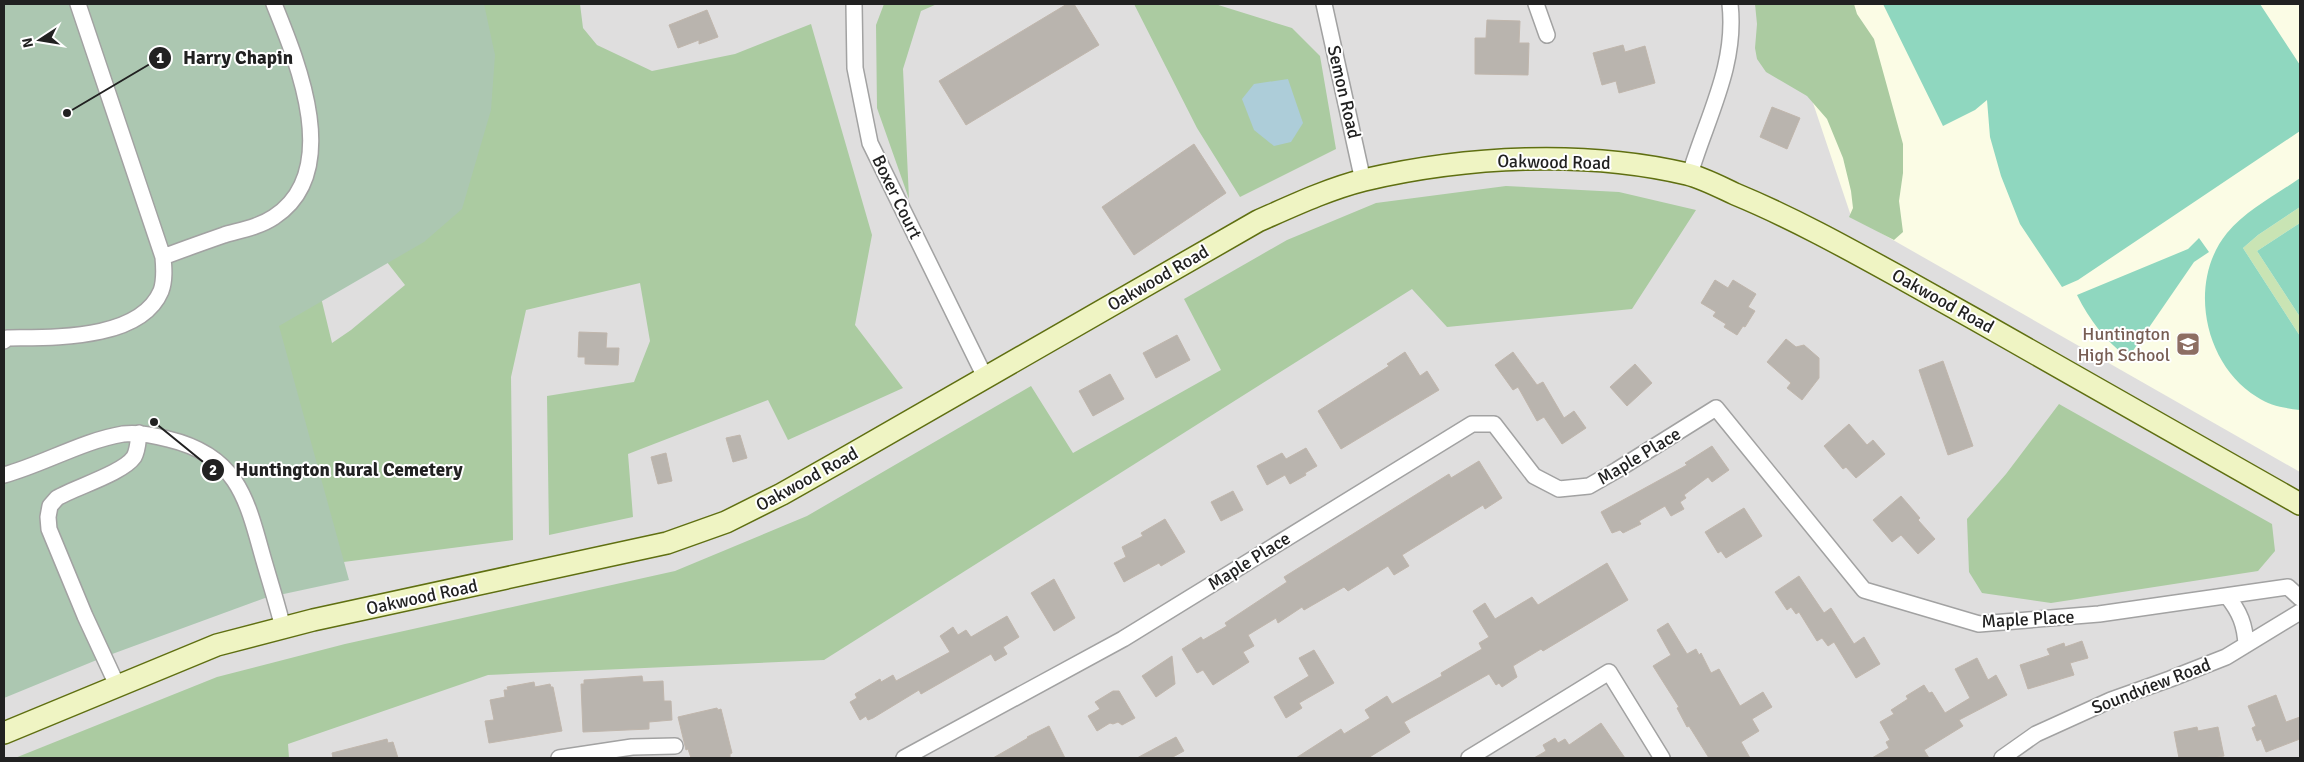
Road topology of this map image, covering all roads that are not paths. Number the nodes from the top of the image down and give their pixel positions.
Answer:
1 (78, 4) edge
2 (274, 4) edge
3 (854, 4) edge
4 (1324, 4) edge
5 (1536, 4) edge
6 (1730, 4) edge
7 (1547, 35) dead end
8 (1690, 174) junction
9 (1363, 180) junction
10 (163, 257) junction
11 (5, 335) edge
12 (985, 378) junction
13 (139, 433) junction
14 (4, 475) edge
15 (2300, 504) edge
16 (2227, 596) junction
17 (2300, 598) edge
18 (2300, 612) edge
19 (282, 628) junction
20 (2246, 645) junction
21 (117, 685) junction
22 (4, 733) edge
23 (676, 746) dead end
24 (559, 758) edge
25 (904, 758) edge
26 (1469, 758) edge
27 (1662, 758) edge
28 (2002, 758) edge

1 - 10 street
2 - 10 street
3 - 12 street, Boxer Court
4 - 9 street, Semon Road
5 - 7 street
6 - 8 street
8 - 9 main road, Oakwood Road
8 - 15 main road, Oakwood Road
9 - 12 main road, Oakwood Road
10 - 11 street
12 - 19 main road, Oakwood Road
13 - 14 street
13 - 19 street
13 - 21 street
16 - 17 street, Maple Place
16 - 20 street
16 - 25 street, Maple Place
18 - 20 street, Soundview Road
19 - 21 main road, Oakwood Road
20 - 28 street, Soundview Road
21 - 22 main road, Oakwood Road
23 - 24 street
26 - 27 street

